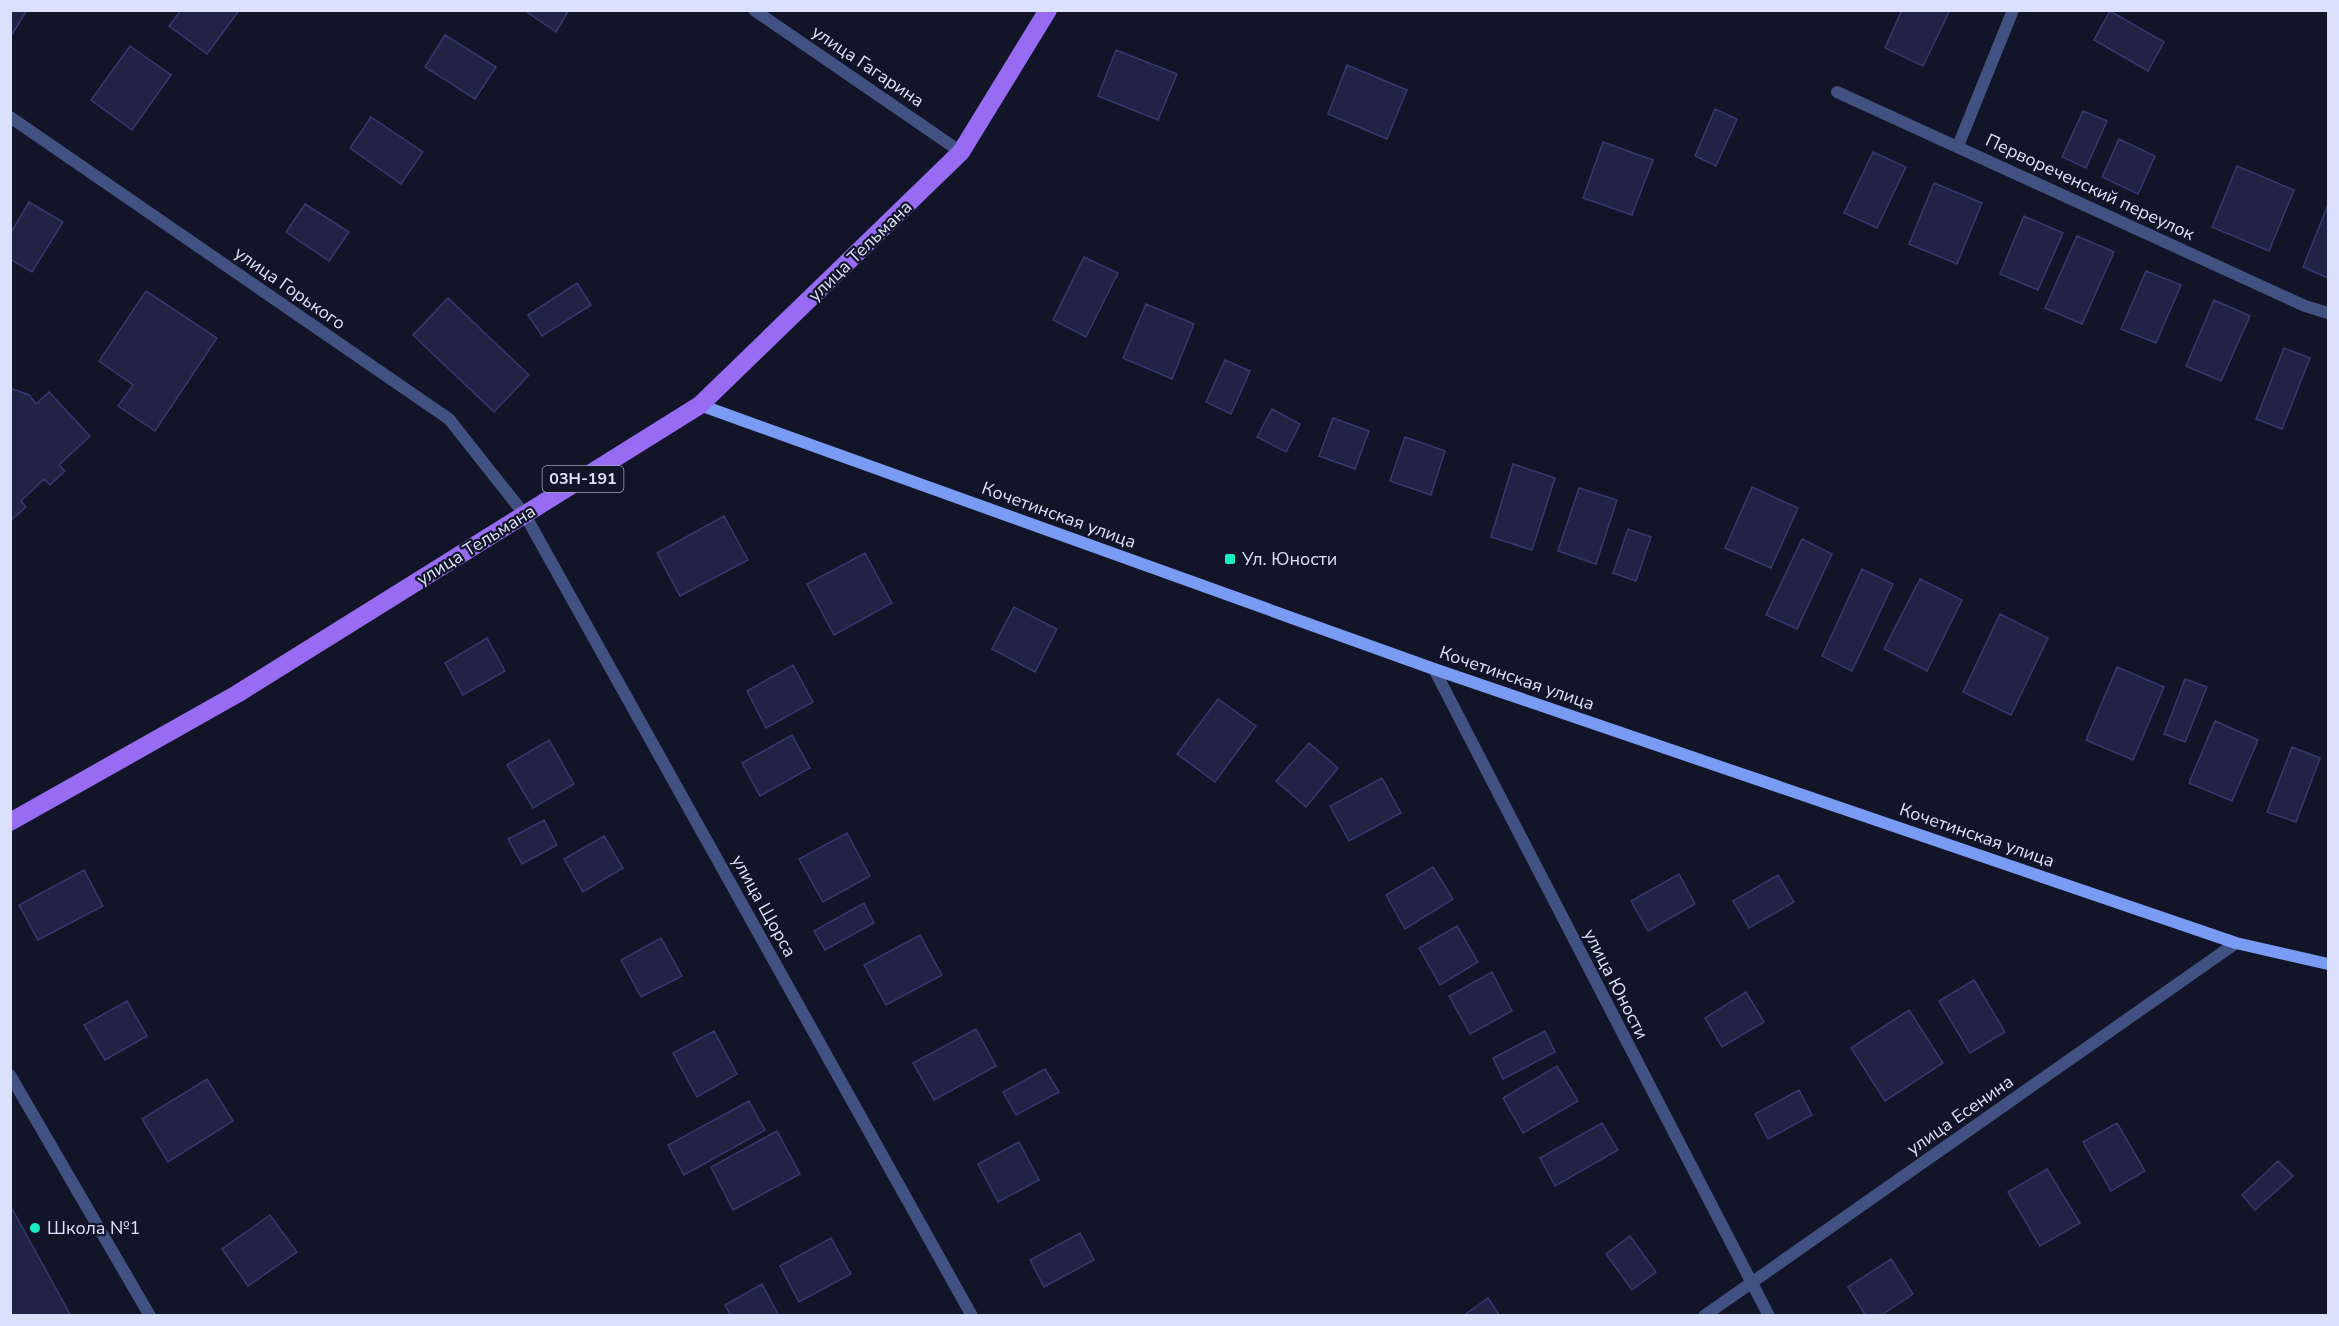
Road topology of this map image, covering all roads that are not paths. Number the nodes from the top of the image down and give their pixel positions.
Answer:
1 (754, 10) edge
2 (1048, 10) edge
3 (2013, 10) edge
4 (1837, 92) dead end
5 (10, 117) edge
6 (1958, 146) junction
7 (962, 152) junction
8 (2328, 313) edge
9 (700, 405) junction
10 (525, 515) junction
11 (1434, 669) junction
12 (10, 822) edge
13 (2236, 943) junction
14 (2328, 964) edge
15 (10, 1075) edge
16 (1750, 1284) junction
17 (150, 1316) edge
18 (972, 1316) edge
19 (1704, 1316) edge
20 (1769, 1316) edge

1 - 7 street, улица Гагарина
2 - 7 main road, улица Тельмана / 03Н-191
3 - 6 street
4 - 6 street, Первореченский переулок
5 - 10 street, улица Горького
6 - 8 street, Первореченский переулок
7 - 9 main road, улица Тельмана / 03Н-191
9 - 10 main road, улица Тельмана / 03Н-191
9 - 11 main road, Кочетинская улица
10 - 12 main road, улица Тельмана / 03Н-191
10 - 18 street, улица Щорса
11 - 13 main road, Кочетинская улица
11 - 16 street, улица Юности
13 - 14 main road, Кочетинская улица
13 - 16 street, улица Есенина
15 - 17 street
16 - 19 street, улица Есенина
16 - 20 street, улица Юности

